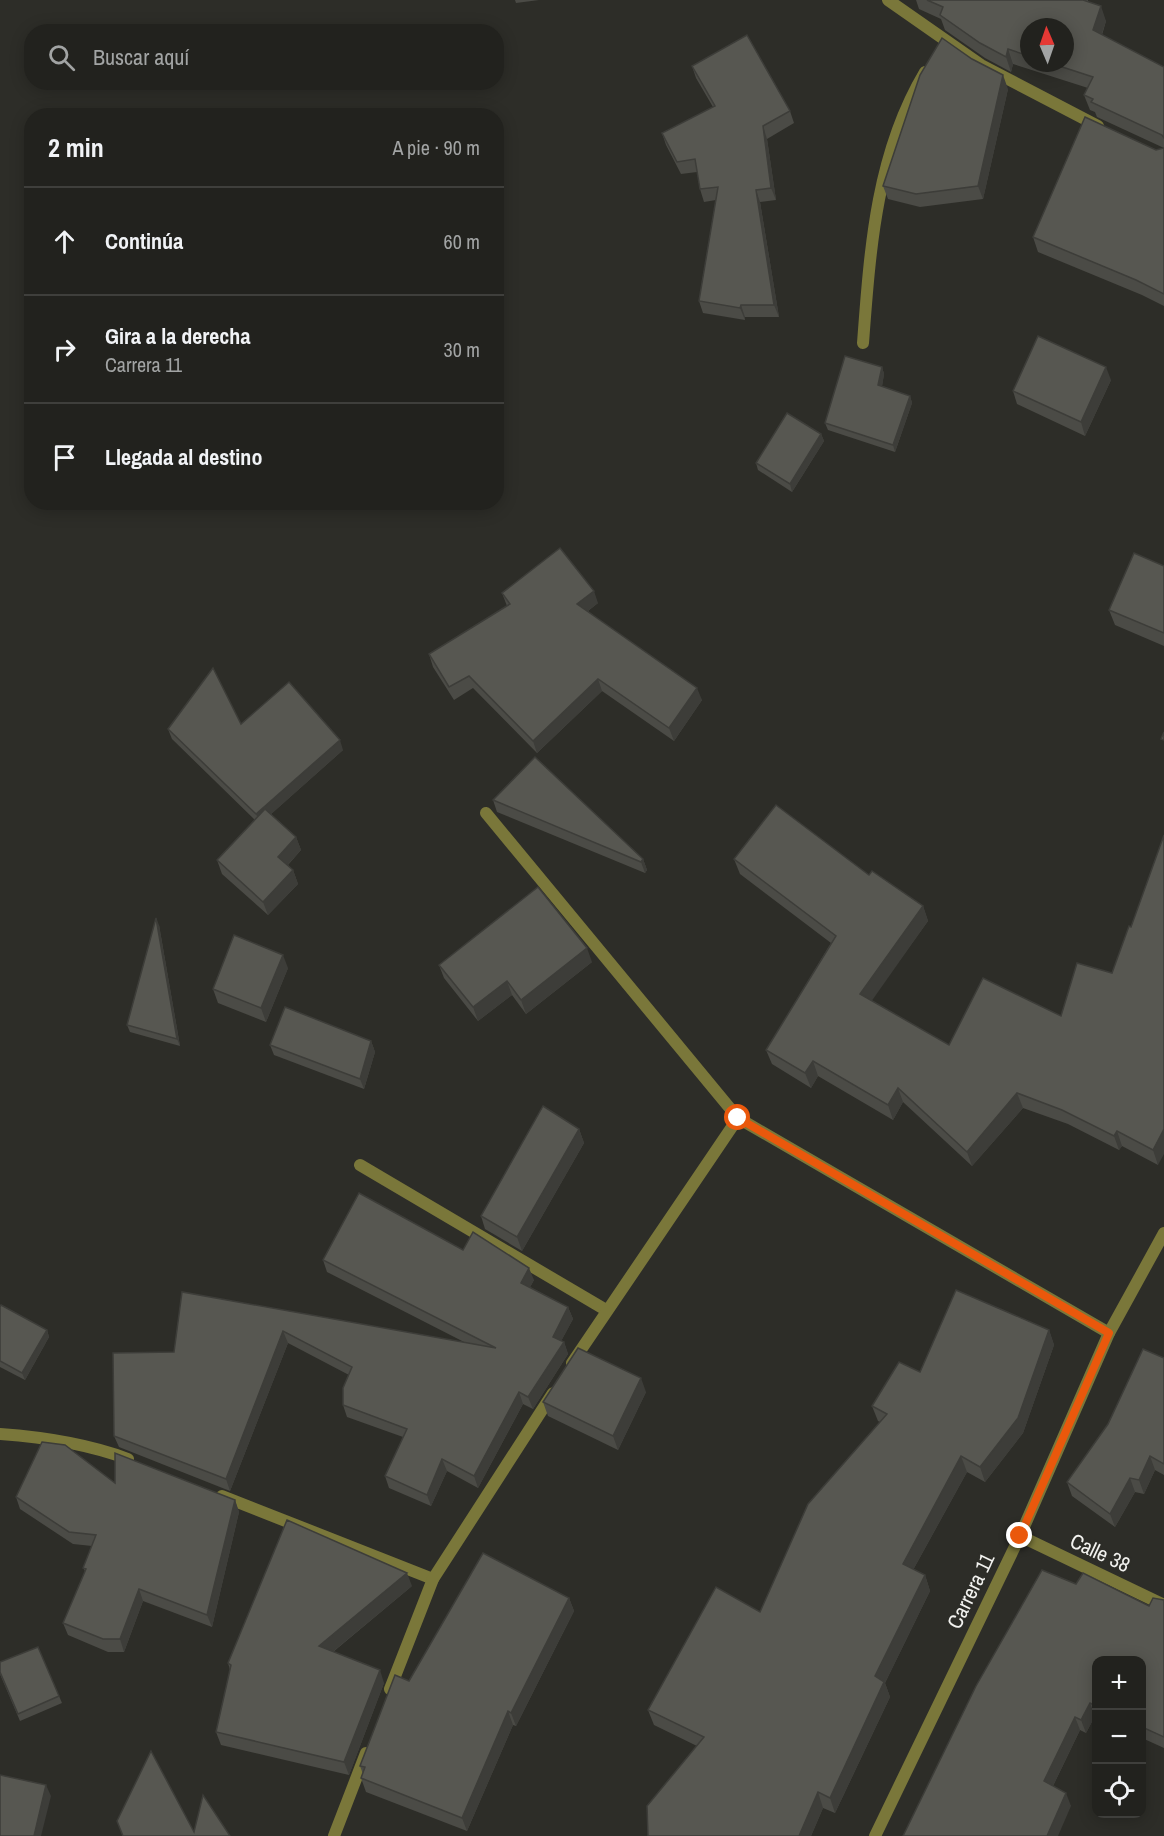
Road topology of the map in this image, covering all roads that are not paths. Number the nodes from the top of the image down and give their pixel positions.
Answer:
1 (888, 0) edge
2 (939, 48) junction
3 (1114, 134) edge
4 (863, 343) dead end
5 (486, 813) dead end
6 (738, 1118) junction
7 (360, 1165) dead end
8 (1164, 1233) edge
9 (606, 1310) junction
10 (1109, 1333) junction
11 (0, 1434) edge
12 (140, 1464) edge
13 (206, 1490) edge
14 (1020, 1536) junction
15 (433, 1579) junction
16 (1164, 1605) edge
17 (384, 1704) edge
18 (372, 1737) edge
19 (334, 1836) edge
20 (875, 1836) edge

1 - 2 street
2 - 3 street
2 - 4 street
5 - 6 street
6 - 9 street
6 - 10 street
7 - 9 street
8 - 10 street, Carrera 11
9 - 15 street
10 - 14 street, Carrera 11
11 - 12 street
13 - 15 street
14 - 16 street, Calle 38
14 - 20 street, Carrera 11
15 - 17 street
18 - 19 street

